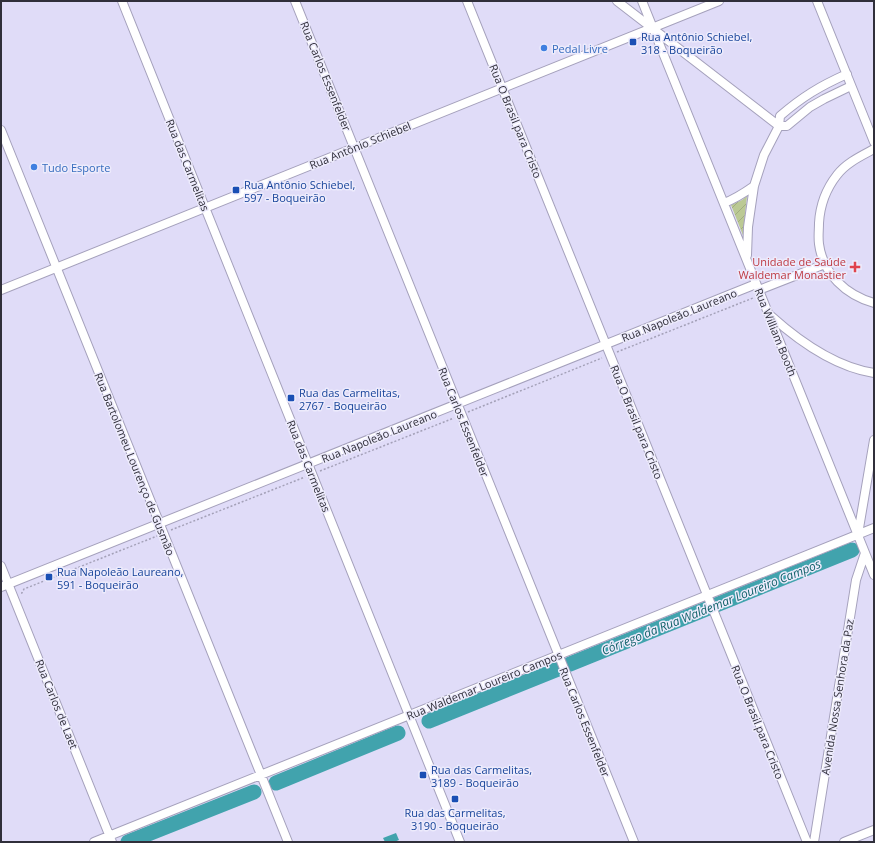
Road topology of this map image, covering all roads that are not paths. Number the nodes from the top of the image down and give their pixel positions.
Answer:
1 (122, 1) edge
2 (295, 1) edge
3 (467, 1) edge
4 (617, 1) edge
5 (642, 1) edge
6 (719, 1) edge
7 (817, 1) edge
8 (652, 28) junction
9 (847, 74) junction
10 (851, 86) junction
11 (502, 88) junction
12 (803, 97) junction
13 (810, 107) junction
14 (779, 126) junction
15 (1, 130) edge
16 (874, 142) edge
17 (354, 148) junction
18 (874, 149) edge
19 (754, 186) junction
20 (724, 203) junction
21 (205, 207) junction
22 (747, 260) junction
23 (824, 264) junction
24 (56, 267) junction
25 (758, 287) junction
26 (1, 290) edge
27 (874, 303) edge
28 (768, 314) junction
29 (606, 344) junction
30 (874, 373) edge
31 (457, 404) junction
32 (874, 440) edge
33 (308, 464) junction
34 (160, 524) junction
35 (874, 528) edge
36 (858, 534) junction
37 (865, 553) junction
38 (1, 566) edge
39 (874, 575) edge
40 (5, 586) edge
41 (707, 595) junction
42 (558, 655) junction
43 (409, 715) junction
44 (261, 775) junction
45 (874, 830) edge
46 (111, 839) edge
47 (94, 842) edge
48 (288, 842) edge
49 (460, 842) edge
50 (634, 842) edge
51 (807, 842) edge
52 (814, 842) edge
53 (844, 842) edge

1 - 21 street, Rua das Carmelitas
2 - 17 street, Rua Carlos Essenfelder
3 - 11 street, Rua O Brasil para Cristo
4 - 8 street
5 - 8 street, Rua William Booth
6 - 8 street, Rua Antônio Schiebel
7 - 9 street
8 - 11 street, Rua Antônio Schiebel
8 - 14 street
8 - 20 street, Rua William Booth
9 - 10 street
9 - 12 street
10 - 13 street
10 - 16 street
11 - 17 street, Rua Antônio Schiebel
11 - 29 street, Rua O Brasil para Cristo
12 - 13 street
12 - 14 street
13 - 14 street
14 - 19 street
15 - 24 street, Rua Bartolomeu Lourenço de Gusmão
17 - 21 street, Rua Antônio Schiebel
17 - 31 street, Rua Carlos Essenfelder
18 - 23 street
19 - 20 street
19 - 22 street
20 - 22 street, Rua William Booth
21 - 24 street, Rua Antônio Schiebel
21 - 33 street, Rua das Carmelitas
22 - 25 street, Rua William Booth
23 - 25 street, Rua Napoleão Laureano
23 - 27 street
24 - 26 street, Rua Antônio Schiebel
24 - 34 street, Rua Bartolomeu Lourenço de Gusmão
25 - 28 street, Rua William Booth
25 - 29 street, Rua Napoleão Laureano
28 - 30 street
28 - 36 street, Rua William Booth
29 - 31 street, Rua Napoleão Laureano
29 - 41 street, Rua O Brasil para Cristo
31 - 33 street, Rua Napoleão Laureano
31 - 42 street, Rua Carlos Essenfelder
32 - 36 street
33 - 34 street, Rua Napoleão Laureano
33 - 43 street, Rua das Carmelitas
34 - 40 street, Rua Napoleão Laureano
34 - 44 street, Rua Bartolomeu Lourenço de Gusmão
35 - 36 street, Rua Waldemar Loureiro Campos
36 - 37 street, Rua William Booth
36 - 41 street, Rua Waldemar Loureiro Campos
37 - 39 street, Rua William Booth
37 - 52 street, Avenida Nossa Senhora da Paz
38 - 40 street, Rua Carlos de Laet
40 - 46 street, Rua Carlos de Laet
41 - 42 street, Rua Waldemar Loureiro Campos
41 - 51 street, Rua O Brasil para Cristo
42 - 43 street, Rua Waldemar Loureiro Campos
42 - 50 street, Rua Carlos Essenfelder
43 - 44 street, Rua Waldemar Loureiro Campos
43 - 49 street, Rua das Carmelitas
44 - 46 street, Rua Waldemar Loureiro Campos
44 - 48 street, Rua Bartolomeu Lourenço de Gusmão
45 - 53 street
46 - 47 street, Rua Waldemar Loureiro Campos

